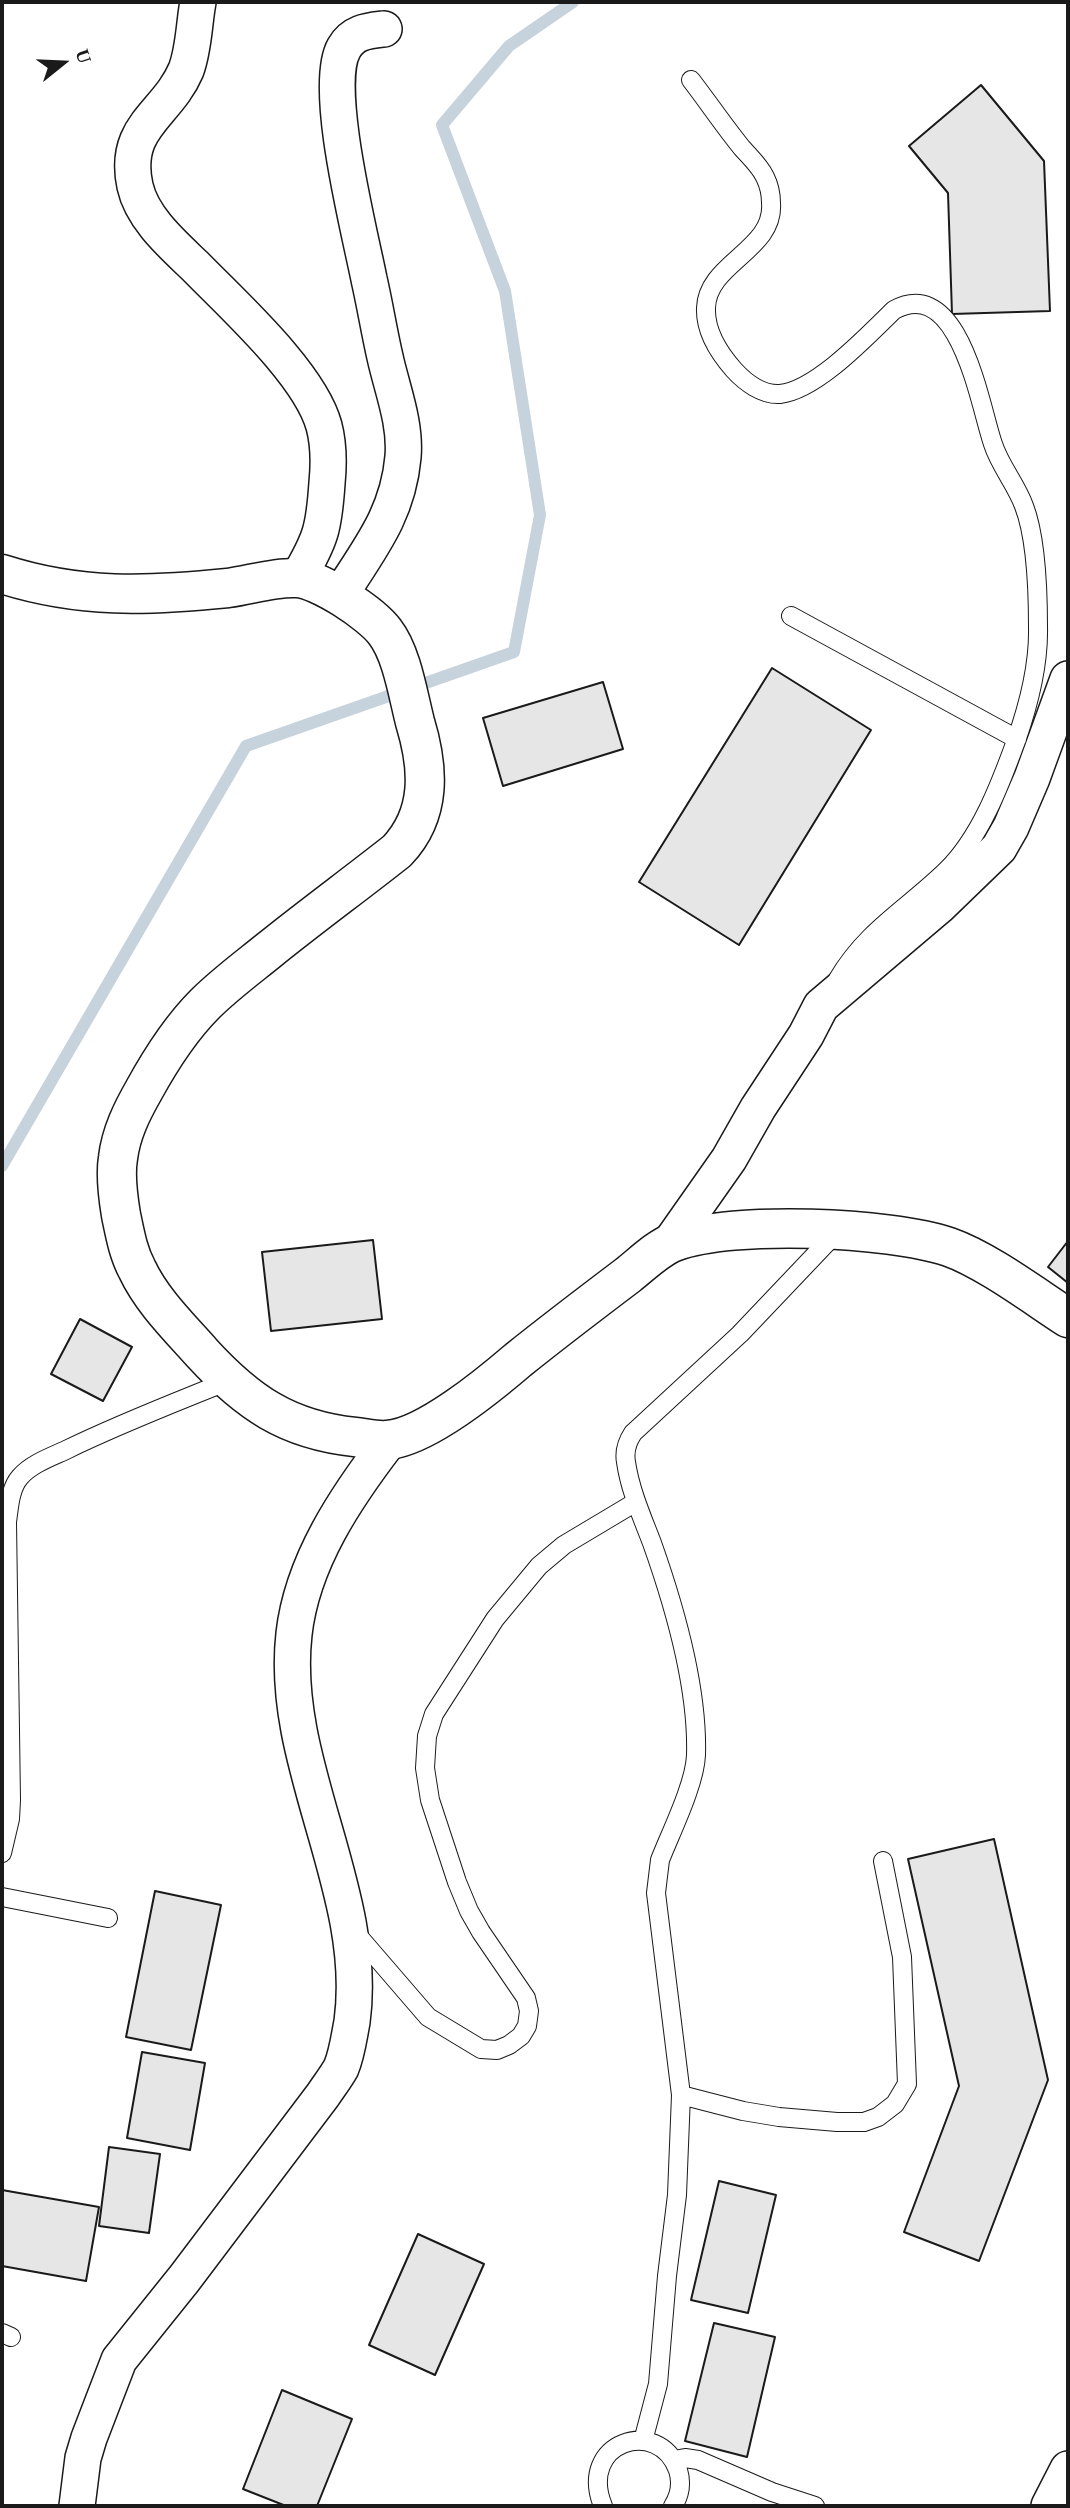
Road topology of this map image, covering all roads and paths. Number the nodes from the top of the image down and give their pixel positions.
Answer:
1 (198, 2) edge
2 (384, 29) dead end
3 (691, 80) dead end
4 (2, 574) edge
5 (298, 578) junction
6 (340, 595) junction
7 (791, 616) dead end
8 (1068, 679) edge
9 (1017, 739) junction
10 (821, 1006) junction
11 (838, 1230) junction
12 (670, 1243) junction
13 (1068, 1318) edge
14 (228, 1381) junction
15 (390, 1441) junction
16 (636, 1502) junction
17 (2, 1853) edge
18 (883, 1861) dead end
19 (2, 1897) edge
20 (108, 1918) dead end
21 (348, 1925) junction
22 (681, 2095) junction
23 (643, 2441) junction
24 (674, 2460) junction
25 (1068, 2469) edge
26 (77, 2506) edge
27 (603, 2506) edge
28 (673, 2506) edge
29 (815, 2506) edge
30 (1049, 2506) edge

1 - 5 street
2 - 6 street
3 - 9 lane
4 - 5 main road
5 - 6 main road
6 - 14 main road
7 - 9 lane
8 - 10 street
9 - 10 lane
10 - 12 street
11 - 12 main road
11 - 13 main road
11 - 16 lane
12 - 15 main road
14 - 15 main road
14 - 17 lane
15 - 21 street
16 - 21 lane
16 - 22 lane
18 - 22 lane
19 - 20 lane
21 - 26 street
22 - 23 lane
23 - 24 lane
23 - 27 lane
24 - 28 lane
24 - 29 lane
25 - 30 street

